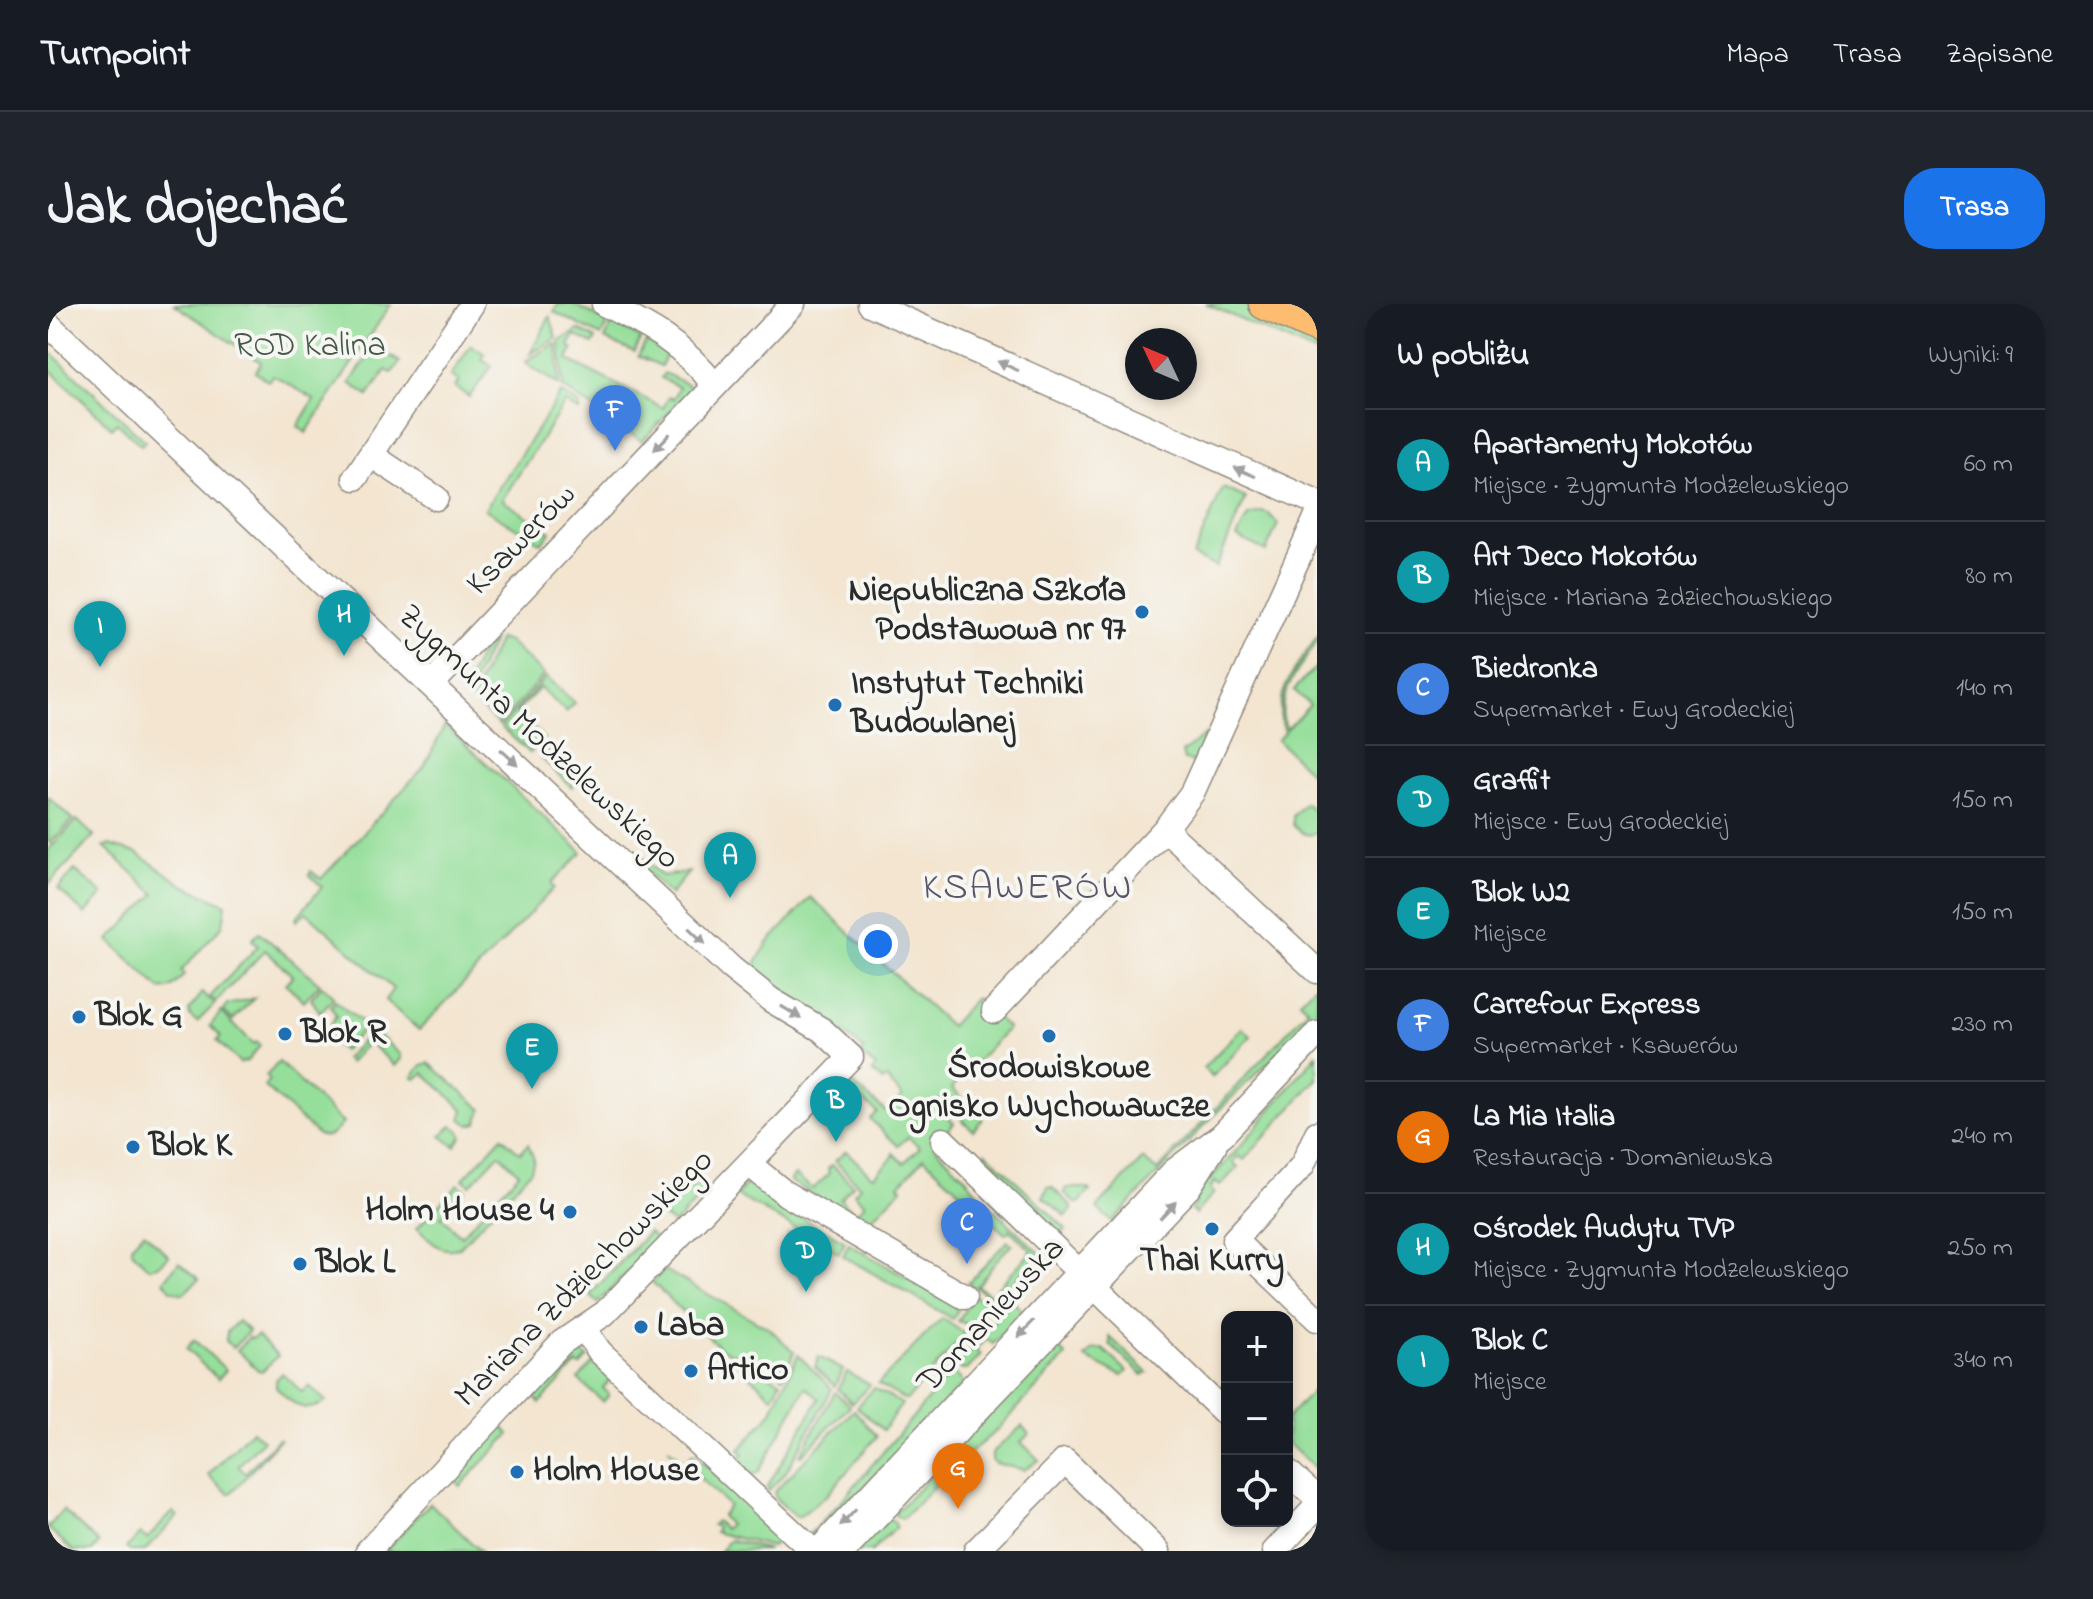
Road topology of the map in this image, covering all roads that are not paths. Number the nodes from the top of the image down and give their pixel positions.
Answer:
1 (472, 304) edge
2 (604, 304) edge
3 (793, 304) edge
4 (870, 304) edge
5 (1264, 304) edge
6 (48, 324) edge
7 (1317, 328) edge
8 (715, 386) junction
9 (371, 455) junction
10 (355, 478) dead end
11 (436, 498) dead end
12 (1317, 503) edge
13 (1317, 516) edge
14 (432, 684) junction
15 (1165, 829) junction
16 (1317, 971) edge
17 (994, 1011) dead end
18 (1317, 1034) edge
19 (851, 1057) joint
20 (1317, 1133) edge
21 (943, 1140) dead end
22 (749, 1164) junction
23 (1087, 1280) junction
24 (965, 1297) dead end
25 (1317, 1319) edge
26 (584, 1329) junction
27 (1221, 1409) edge
28 (1293, 1476) edge
29 (1317, 1498) edge
30 (1317, 1506) edge
31 (368, 1551) edge
32 (816, 1551) edge
33 (844, 1551) edge
34 (976, 1551) edge
35 (1158, 1551) edge
36 (1275, 1551) edge

1 - 9 street
2 - 8 street
3 - 8 street, Ksawerów
12 -> 4 street
5 - 7 main road
6 - 14 street, Zygmunta Modzelewskiego
8 -> 14 street, Ksawerów
9 - 10 street
9 - 11 street
13 - 15 street
14 -> 19 street, Zygmunta Modzelewskiego
15 - 16 street
15 - 17 street
18 - 23 street, Domaniewska
19 - 22 street, Mariana Zdziechowskiego
20 - 25 street
21 - 23 street
22 - 24 street
22 - 26 street, Mariana Zdziechowskiego
23 - 27 street
23 -> 32 street, Domaniewska
23 - 33 street, Domaniewska
26 - 31 street, Mariana Zdziechowskiego
26 - 32 street
28 - 29 street
30 - 36 street
34 - 35 street

